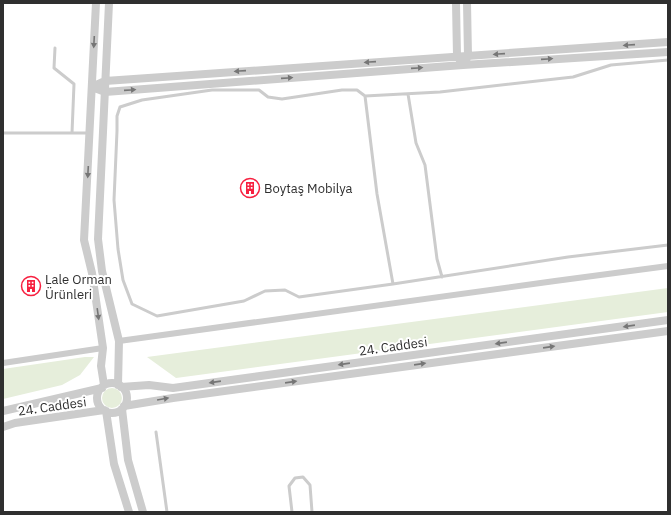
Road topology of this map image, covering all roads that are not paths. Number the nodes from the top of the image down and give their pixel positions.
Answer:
1 (96, 3) edge
2 (109, 3) edge
3 (456, 3) edge
4 (467, 3) edge
5 (668, 42) edge
6 (55, 48) dead end
7 (668, 52) edge
8 (457, 56) junction
9 (468, 56) junction
10 (668, 60) edge
11 (464, 64) junction
12 (105, 81) junction
13 (92, 87) junction
14 (105, 92) junction
15 (408, 94) junction
16 (365, 96) junction
17 (3, 133) edge
18 (72, 133) junction
19 (89, 134) junction
20 (668, 245) edge
21 (668, 266) edge
22 (442, 277) junction
23 (393, 284) junction
24 (668, 320) edge
25 (668, 331) edge
26 (119, 341) junction
27 (103, 348) junction
28 (3, 363) edge
29 (120, 386) junction
30 (103, 387) junction
31 (123, 407) junction
32 (3, 411) edge
33 (105, 411) junction
34 (3, 427) edge
35 (156, 432) dead end
36 (129, 512) edge
37 (143, 512) edge
38 (167, 512) edge
39 (292, 512) edge
40 (312, 512) edge

1 -> 13 street
2 - 12 street
3 - 8 street
4 - 9 street
5 -> 9 street
6 - 18 lane
11 -> 7 street
8 - 9 street
8 - 11 street
8 -> 12 street
9 - 11 street
10 - 15 lane
14 -> 11 street
12 - 13 street
12 - 14 street
13 - 14 street
13 - 19 street
14 - 26 street
15 - 16 lane
15 - 22 lane
16 - 23 lane
16 - 23 lane
17 - 18 lane
18 - 19 lane
19 -> 27 street
20 - 22 lane
21 - 26 street
22 - 23 lane
24 -> 29 street, 24. Caddesi
31 -> 25 street, 24. Caddesi
26 - 29 street
27 - 28 street
27 - 30 street
29 - 30 street
29 - 31 street
30 - 32 street, 24. Caddesi
30 - 33 street
31 - 33 street
31 - 37 street
33 - 34 street, 24. Caddesi
33 - 36 street
35 - 38 lane
39 - 40 lane

